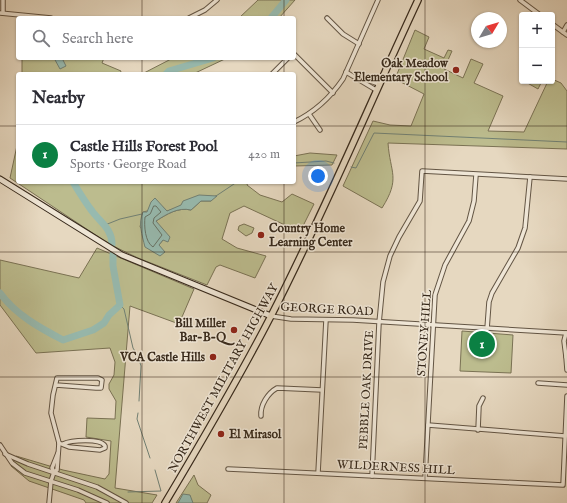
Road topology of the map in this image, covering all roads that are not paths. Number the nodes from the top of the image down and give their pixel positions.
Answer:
1 (3, 0) edge
2 (217, 0) edge
3 (378, 0) edge
4 (418, 0) edge
5 (520, 0) edge
6 (536, 12) edge
7 (2, 13) edge
8 (32, 16) edge
9 (193, 16) edge
10 (327, 18) dead end
11 (567, 25) edge
12 (555, 26) edge
13 (563, 32) junction
14 (567, 35) edge
15 (359, 44) junction
16 (296, 56) edge
17 (286, 60) edge
18 (274, 72) edge
19 (346, 72) junction
20 (362, 80) junction
21 (379, 84) junction
22 (376, 90) junction
23 (333, 93) junction
24 (309, 114) junction
25 (296, 121) edge
26 (320, 130) dead end
27 (476, 174) junction
28 (530, 177) junction
29 (0, 179) edge
30 (567, 179) edge
31 (271, 316) junction
32 (326, 320) junction
33 (379, 322) junction
34 (433, 326) junction
35 (487, 329) junction
36 (567, 334) edge
37 (567, 356) edge
38 (567, 370) edge
39 (538, 383) dead end
40 (56, 385) junction
41 (567, 385) edge
42 (322, 390) junction
43 (567, 396) edge
44 (483, 398) dead end
45 (261, 416) dead end
46 (428, 425) junction
47 (478, 430) junction
48 (565, 436) junction
49 (59, 443) junction
50 (63, 444) junction
51 (0, 445) edge
52 (5, 454) junction
53 (228, 469) dead end
54 (54, 472) junction
55 (318, 473) junction
56 (372, 476) junction
57 (425, 478) junction
58 (51, 481) junction
59 (102, 489) junction
60 (98, 498) junction
61 (49, 503) edge
62 (107, 503) edge
63 (126, 503) edge
64 (165, 503) edge

1 - 7 street
2 - 9 street
3 - 15 street
4 - 21 main road, NORTHWEST MILITARY HIGHWAY
5 - 6 street
7 - 8 street
10 - 15 street
11 - 13 street
12 - 13 street
13 - 14 street
15 - 19 street
16 - 23 street
17 - 18 street
19 - 20 street
19 - 23 street
20 - 21 street
20 - 22 street
21 - 22 main road, NORTHWEST MILITARY HIGHWAY
22 - 31 main road, NORTHWEST MILITARY HIGHWAY
23 - 24 street
24 - 25 street
24 - 26 street
27 - 28 street
27 - 33 street, PEBBLE OAK DRIVE
27 - 34 street, STONEY HILL
28 - 30 street
28 - 35 street
29 - 31 street, GEORGE ROAD
31 - 32 street, GEORGE ROAD
31 - 64 main road, NORTHWEST MILITARY HIGHWAY
32 - 33 street, GEORGE ROAD
32 - 42 street
33 - 34 street, GEORGE ROAD
33 - 56 street, PEBBLE OAK DRIVE
34 - 35 street, GEORGE ROAD
34 - 46 street, STONEY HILL
35 - 36 street, GEORGE ROAD
36 - 37 street
37 - 38 street
39 - 41 street
40 - 40 street
40 - 49 street
42 - 45 street
42 - 55 street
43 - 48 street
44 - 47 street
46 - 47 street
46 - 57 street, STONEY HILL
47 - 48 street
48 - 57 street, WILDERNESS HILL
49 - 50 street
49 - 54 street
50 - 50 street
51 - 52 street
52 - 54 street
52 - 58 street
53 - 55 street, WILDERNESS HILL
54 - 58 street
54 - 59 street
55 - 56 street, WILDERNESS HILL
56 - 57 street, WILDERNESS HILL
58 - 60 street
58 - 61 street
59 - 60 street
59 - 63 street
60 - 62 street

